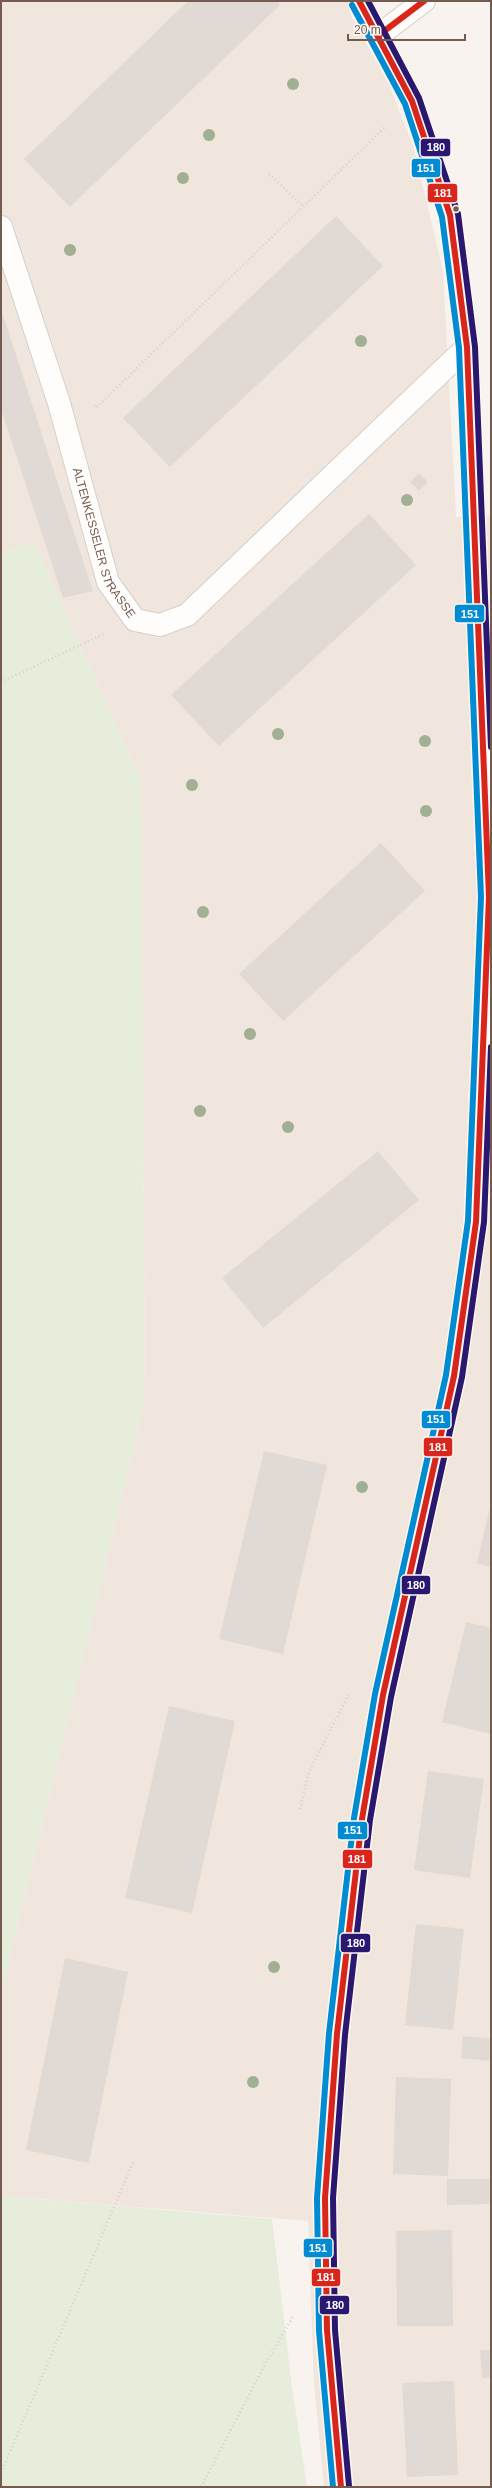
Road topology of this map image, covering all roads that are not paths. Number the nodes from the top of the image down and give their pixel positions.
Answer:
1 (359, 1) edge
2 (424, 1) edge
3 (379, 35) junction
4 (1, 227) edge
5 (467, 347) junction
6 (341, 2487) edge

1 - 3 street
2 - 3 street
3 - 5 street
4 - 5 street, ALTENKESSELER STRASSE
5 - 6 street

